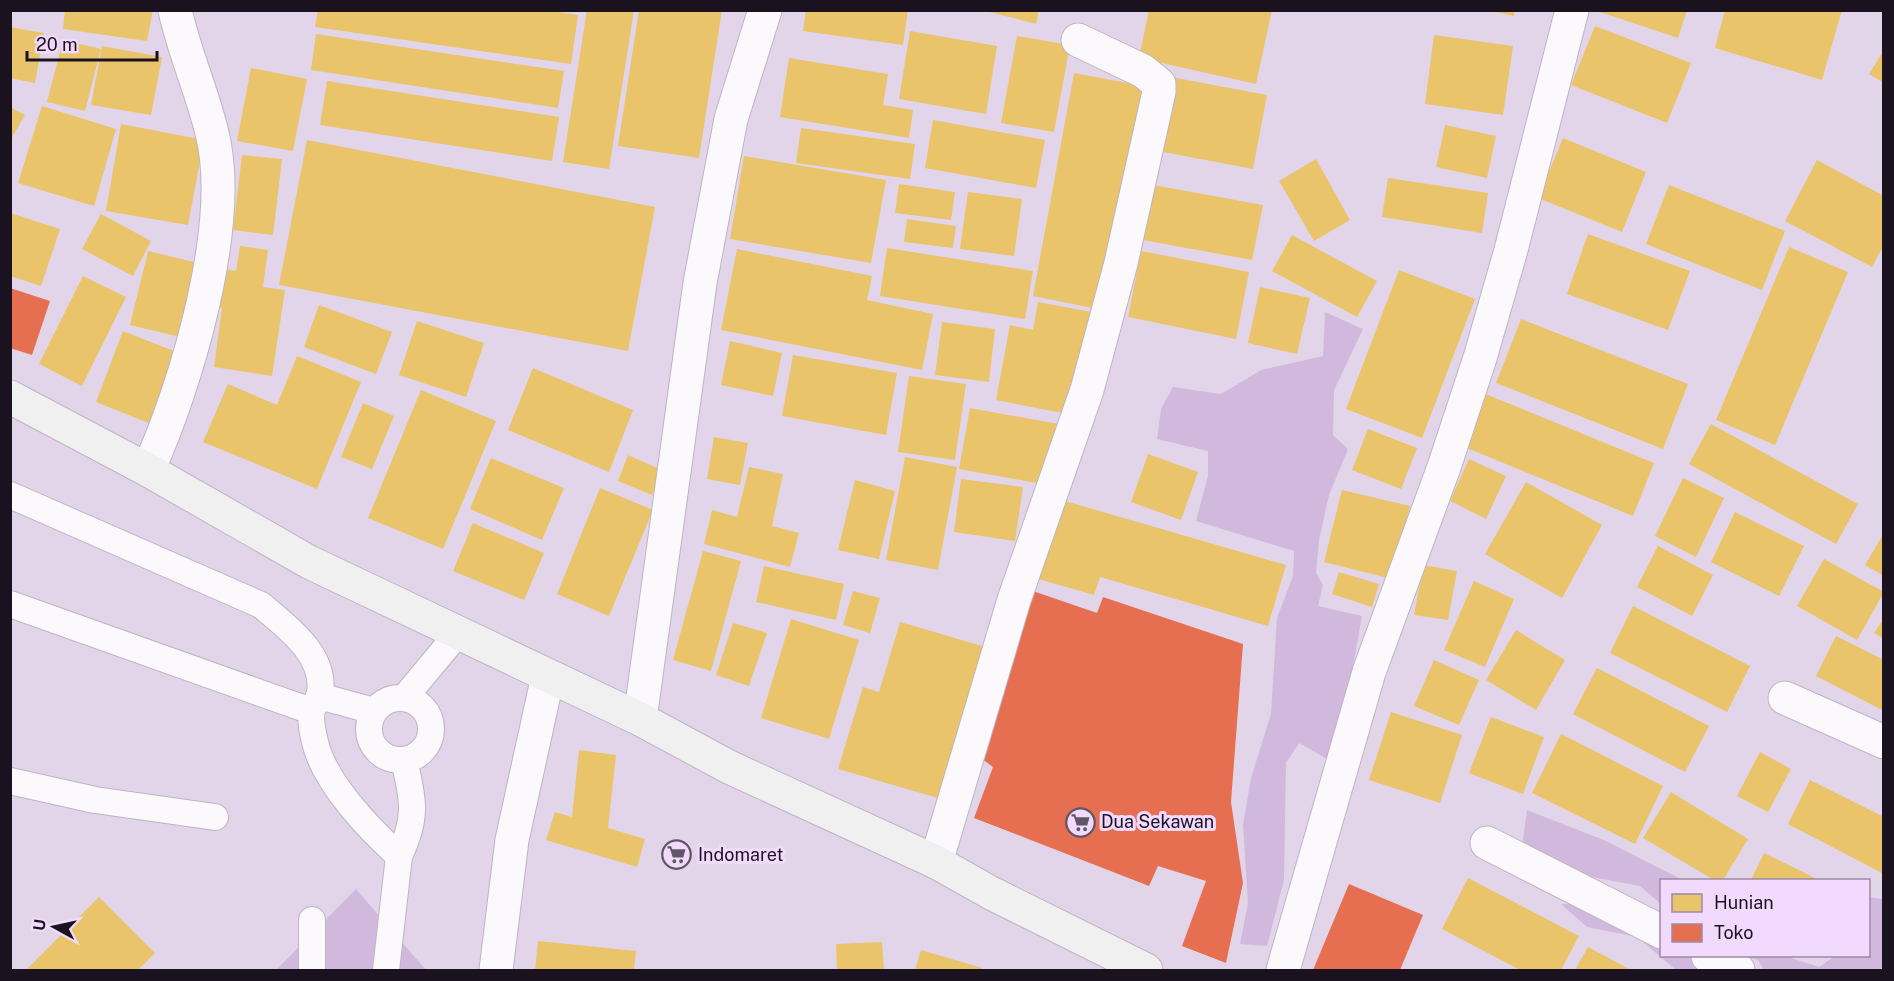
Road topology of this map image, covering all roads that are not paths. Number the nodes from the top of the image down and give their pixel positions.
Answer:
1 (175, 10) edge
2 (765, 10) edge
3 (1572, 10) edge
4 (1078, 40) dead end
5 (10, 397) edge
6 (148, 470) junction
7 (10, 495) edge
8 (10, 604) edge
9 (459, 632) junction
10 (548, 676) junction
11 (405, 697) junction
12 (1785, 698) dead end
13 (315, 703) junction
14 (374, 711) junction
15 (640, 719) junction
16 (1884, 742) edge
17 (404, 761) junction
18 (10, 781) edge
19 (215, 817) dead end
20 (1487, 843) dead end
21 (399, 856) junction
22 (936, 862) junction
23 (312, 920) dead end
24 (1660, 931) edge
25 (1710, 957) edge
26 (312, 970) edge
27 (386, 970) edge
28 (496, 970) edge
29 (1146, 970) edge
30 (1283, 970) edge
31 (1738, 970) edge

1 - 6 street
2 - 15 street
3 - 30 street
4 - 22 street
5 - 6 street
6 - 9 street
7 - 13 lane
8 - 13 lane
9 - 10 street
9 - 11 lane
10 - 15 street
10 - 28 street
11 - 14 lane
11 - 17 lane
12 - 16 street
13 - 14 lane
13 - 21 lane
14 - 17 lane
15 - 22 street
17 - 21 lane
18 - 19 lane
20 - 24 street
21 - 27 lane
22 - 29 street
23 - 26 lane
25 - 31 street

